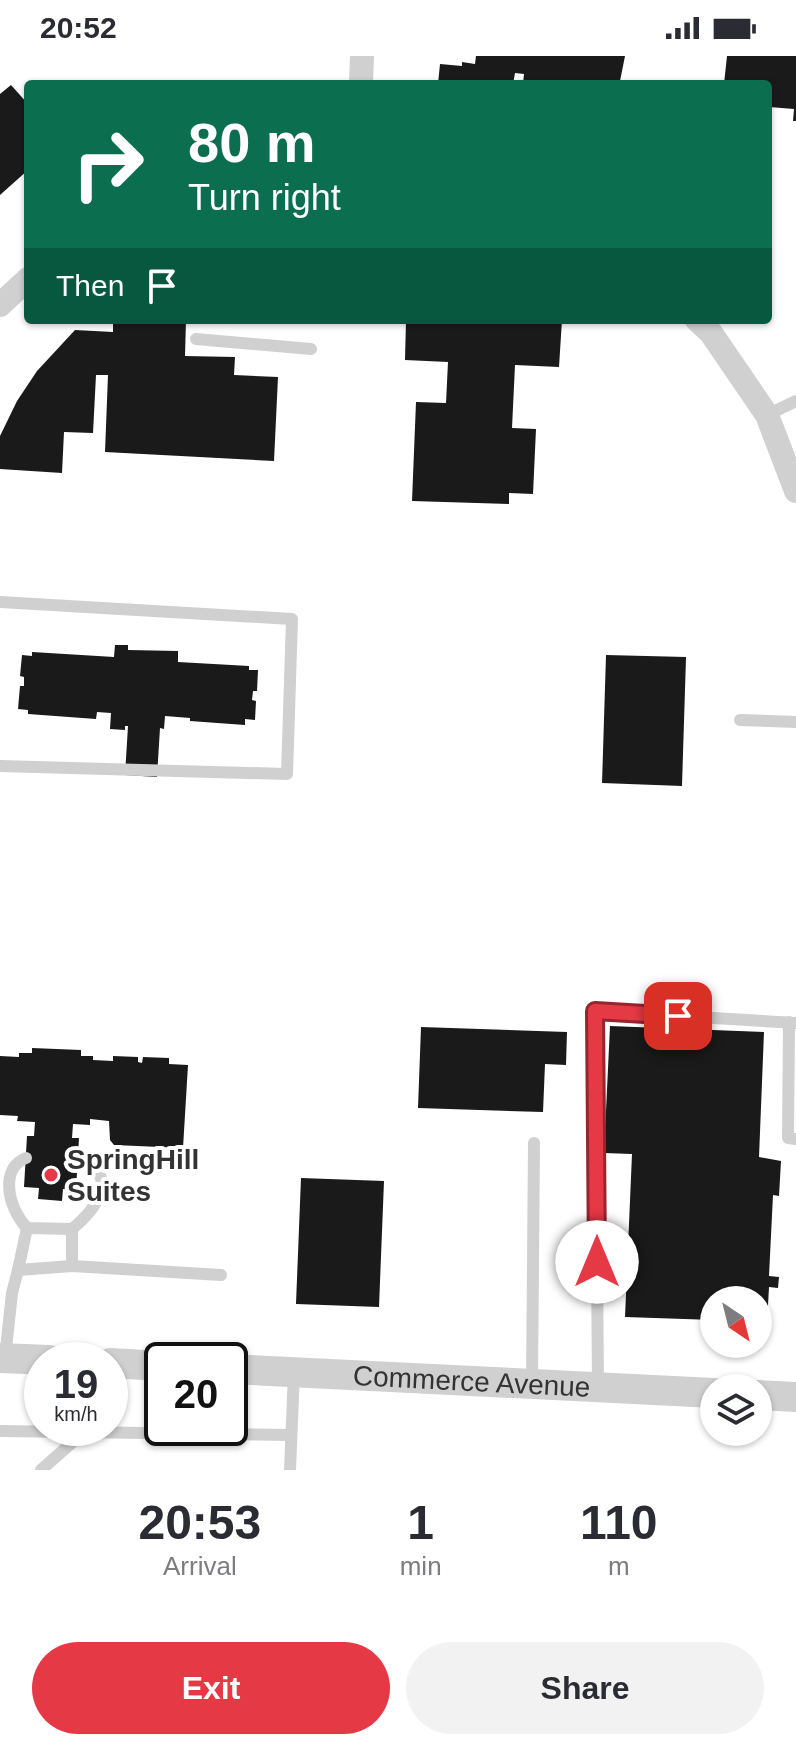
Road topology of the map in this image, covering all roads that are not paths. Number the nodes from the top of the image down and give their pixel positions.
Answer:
1 (362, 56) edge
2 (361, 80) edge
3 (24, 283) edge
4 (0, 305) edge
5 (701, 324) edge
6 (196, 339) dead end
7 (311, 349) dead end
8 (796, 401) edge
9 (767, 415) junction
10 (794, 480) edge
11 (0, 602) edge
12 (740, 720) dead end
13 (796, 722) edge
14 (0, 766) edge
15 (792, 1023) edge
16 (796, 1139) edge
17 (534, 1143) dead end
18 (26, 1158) dead end
19 (78, 1162) dead end
20 (27, 1228) junction
21 (72, 1229) junction
22 (72, 1266) junction
23 (18, 1270) junction
24 (221, 1275) dead end
25 (2, 1358) edge
26 (24, 1359) edge
27 (248, 1370) edge
28 (294, 1372) junction
29 (532, 1384) junction
30 (598, 1387) junction
31 (700, 1392) edge
32 (772, 1396) edge
33 (796, 1397) edge
34 (0, 1431) edge
35 (24, 1431) edge
36 (128, 1434) edge
37 (291, 1442) junction
38 (68, 1446) edge
39 (41, 1470) edge
40 (290, 1470) edge

1 - 2 street
3 - 4 street
5 - 9 street
6 - 7 lane
8 - 9 lane
9 - 10 street
11 - 14 lane
12 - 13 lane
15 - 16 lane
15 - 30 lane
17 - 29 lane
18 - 20 lane
19 - 21 lane
20 - 21 lane
20 - 23 lane
21 - 22 lane
22 - 23 lane
22 - 24 lane
23 - 25 lane
25 - 26 street
27 - 28 street, Commerce Avenue
28 - 29 street, Commerce Avenue
28 - 37 lane
29 - 30 street, Commerce Avenue
30 - 31 street, Commerce Avenue
32 - 33 street
34 - 35 lane
36 - 37 lane
37 - 40 lane
38 - 39 lane

